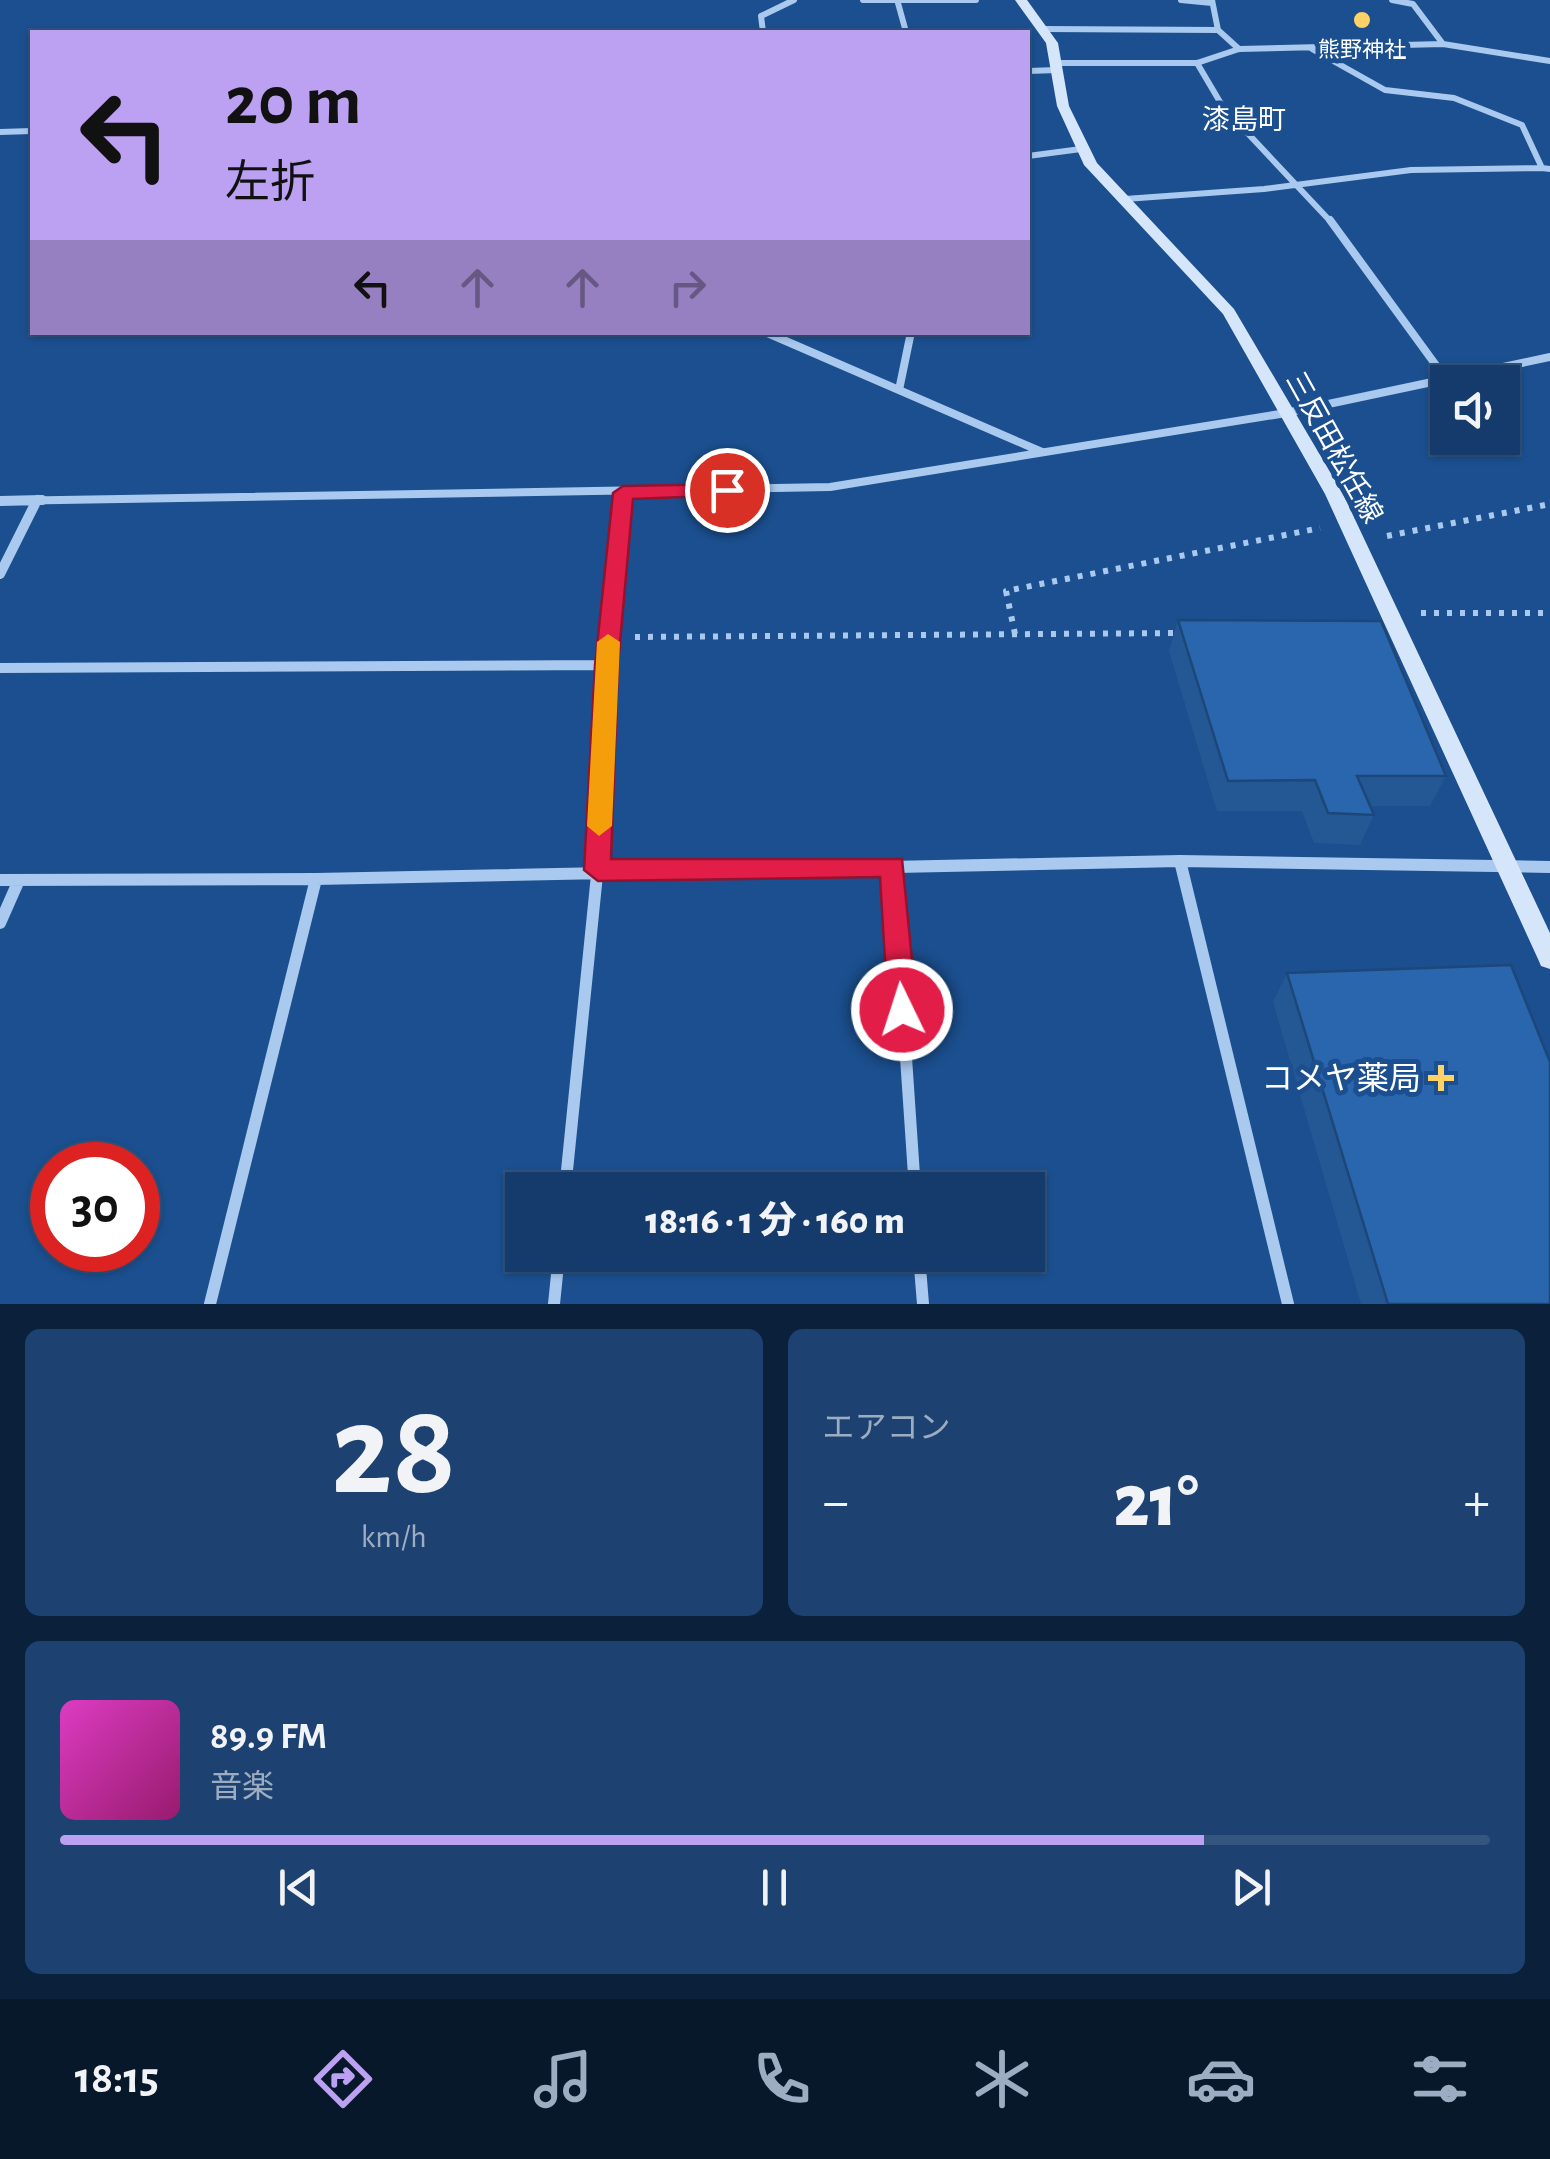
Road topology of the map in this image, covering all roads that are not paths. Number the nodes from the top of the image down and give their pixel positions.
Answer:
1 (794, 0) edge
2 (863, 0) edge
3 (976, 0) edge
4 (1023, 0) edge
5 (1181, 0) edge
6 (1392, 0) edge
7 (1212, 2) edge
8 (898, 3) junction
9 (1044, 29) junction
10 (763, 30) edge
11 (905, 30) edge
12 (1218, 30) junction
13 (1443, 44) junction
14 (1312, 48) junction
15 (1239, 49) junction
16 (1549, 61) edge
17 (1197, 64) junction
18 (1056, 66) junction
19 (1030, 71) edge
20 (30, 131) edge
21 (0, 132) edge
22 (1081, 148) junction
23 (1030, 156) edge
24 (1546, 169) edge
25 (1299, 181) junction
26 (1125, 200) junction
27 (772, 335) edge
28 (910, 335) edge
29 (1550, 357) edge
30 (1436, 365) edge
31 (1512, 365) edge
32 (1430, 382) edge
33 (900, 390) junction
34 (1286, 413) junction
35 (1043, 453) junction
36 (623, 493) junction
37 (38, 499) junction
38 (0, 500) edge
39 (0, 574) edge
40 (606, 665) junction
41 (0, 668) edge
42 (1180, 861) junction
43 (893, 866) junction
44 (1550, 867) edge
45 (1510, 868) junction
46 (598, 870) junction
47 (316, 879) junction
48 (0, 880) edge
49 (18, 880) junction
50 (0, 923) edge
51 (1550, 959) edge
52 (568, 1172) edge
53 (914, 1172) edge
54 (557, 1272) edge
55 (920, 1272) edge
56 (210, 1304) edge
57 (554, 1304) edge
58 (923, 1304) edge
59 (1288, 1304) edge

1 - 10 street
2 - 8 street
3 - 8 street
4 - 9 main road, 三反田松任線
5 - 7 street
6 - 13 street
7 - 12 street
8 - 11 street
9 - 12 street
9 - 18 main road, 三反田松任線
12 - 15 street
13 - 14 street
13 - 16 street
14 - 15 street
14 - 24 street
15 - 17 street
17 - 18 street
17 - 25 street
18 - 19 street
18 - 22 main road, 三反田松任線
20 - 21 street
22 - 23 street
22 - 26 main road, 三反田松任線
24 - 25 street
25 - 26 street
25 - 30 street
26 - 34 main road, 三反田松任線
27 - 33 street
28 - 33 street
29 - 31 street
32 - 34 street
33 - 35 street
34 - 35 street
34 - 45 main road, 三反田松任線
35 - 36 street
36 - 37 street
36 - 40 street
37 - 38 street
37 - 39 street
40 - 41 street
40 - 46 street
42 - 43 street
42 - 45 street
42 - 59 street
43 - 46 street
43 - 53 street
44 - 45 street
45 - 51 main road, 三反田松任線
46 - 47 street
46 - 52 street
47 - 49 street
47 - 56 street
48 - 49 street
49 - 50 street
54 - 57 street
55 - 58 street

